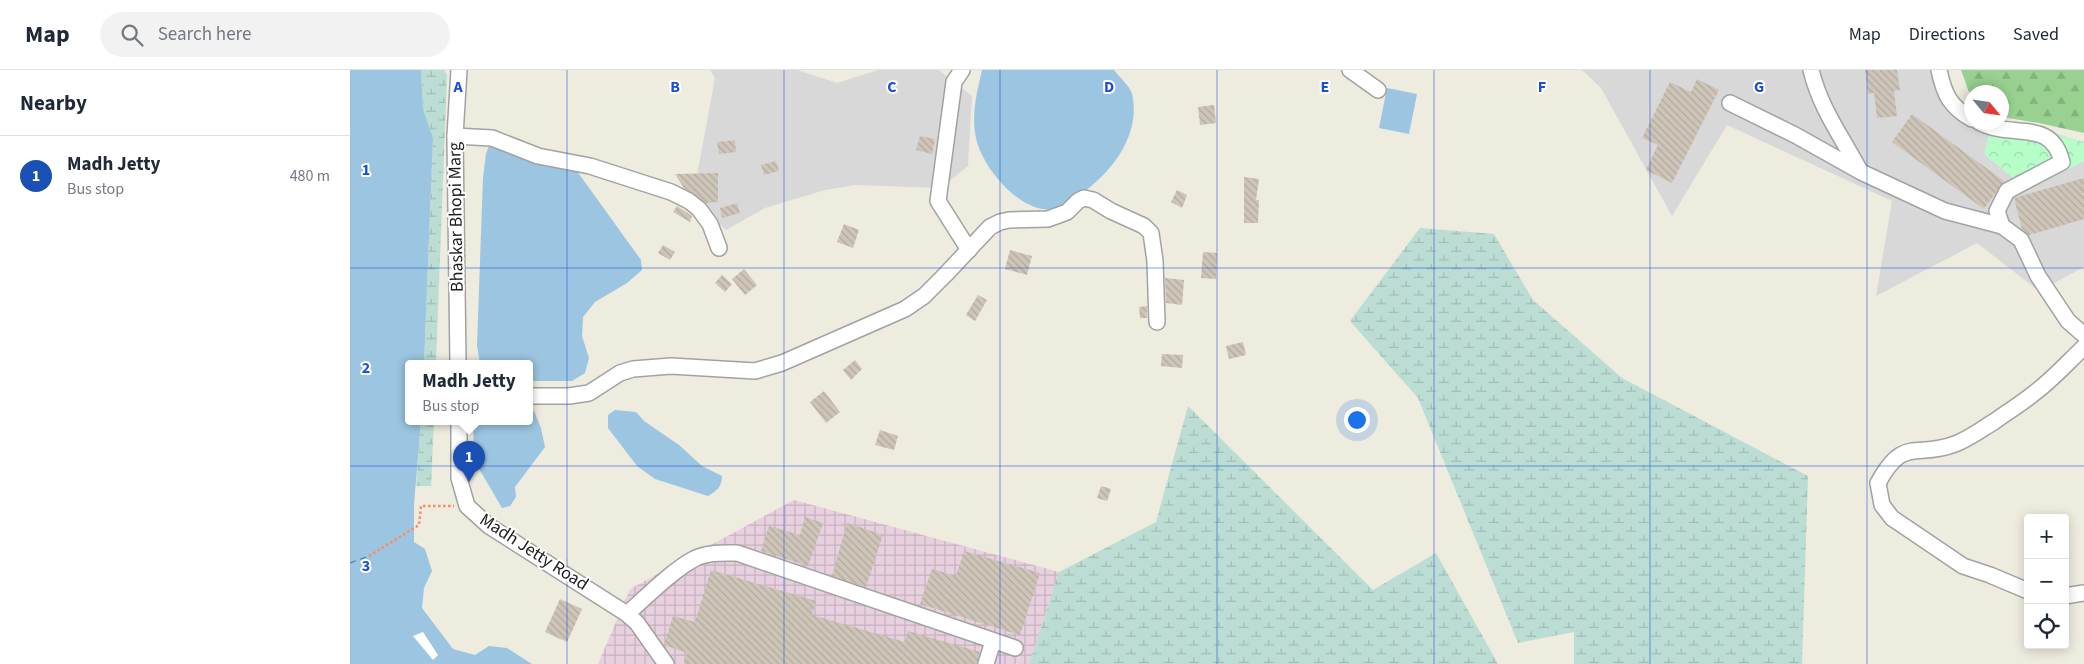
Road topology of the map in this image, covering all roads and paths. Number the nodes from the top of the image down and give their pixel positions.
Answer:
1 (459, 70) edge
2 (962, 70) edge
3 (1350, 70) edge
4 (1811, 70) edge
5 (1939, 70) edge
6 (1378, 90) dead end
7 (1730, 103) dead end
8 (1964, 115) edge
9 (2002, 130) edge
10 (455, 136) junction
11 (1861, 172) junction
12 (2002, 226) junction
13 (719, 248) dead end
14 (969, 250) junction
15 (1157, 322) dead end
16 (2084, 335) edge
17 (2084, 347) edge
18 (458, 360) edge
19 (533, 396) edge
20 (459, 425) edge
21 (467, 506) junction
22 (369, 556) dead end
23 (2024, 589) edge
24 (2084, 592) edge
25 (2069, 595) edge
26 (627, 614) junction
27 (992, 640) junction
28 (1015, 648) dead end
29 (666, 664) edge
30 (986, 664) edge

1 - 10 street, Bhaskar Bhopi Marg
2 - 14 street
3 - 6 street
4 - 11 street
5 - 8 street
7 - 11 street
9 - 12 street
10 - 13 street
10 - 18 street, Bhaskar Bhopi Marg
11 - 12 street
12 - 16 street
14 - 15 street
14 - 19 street
17 - 23 street
20 - 21 street
21 - 22 path
21 - 26 street, Madh Jetty Road
24 - 25 street
26 - 27 street
26 - 29 street, Madh Jetty Road
27 - 28 street
27 - 30 street

